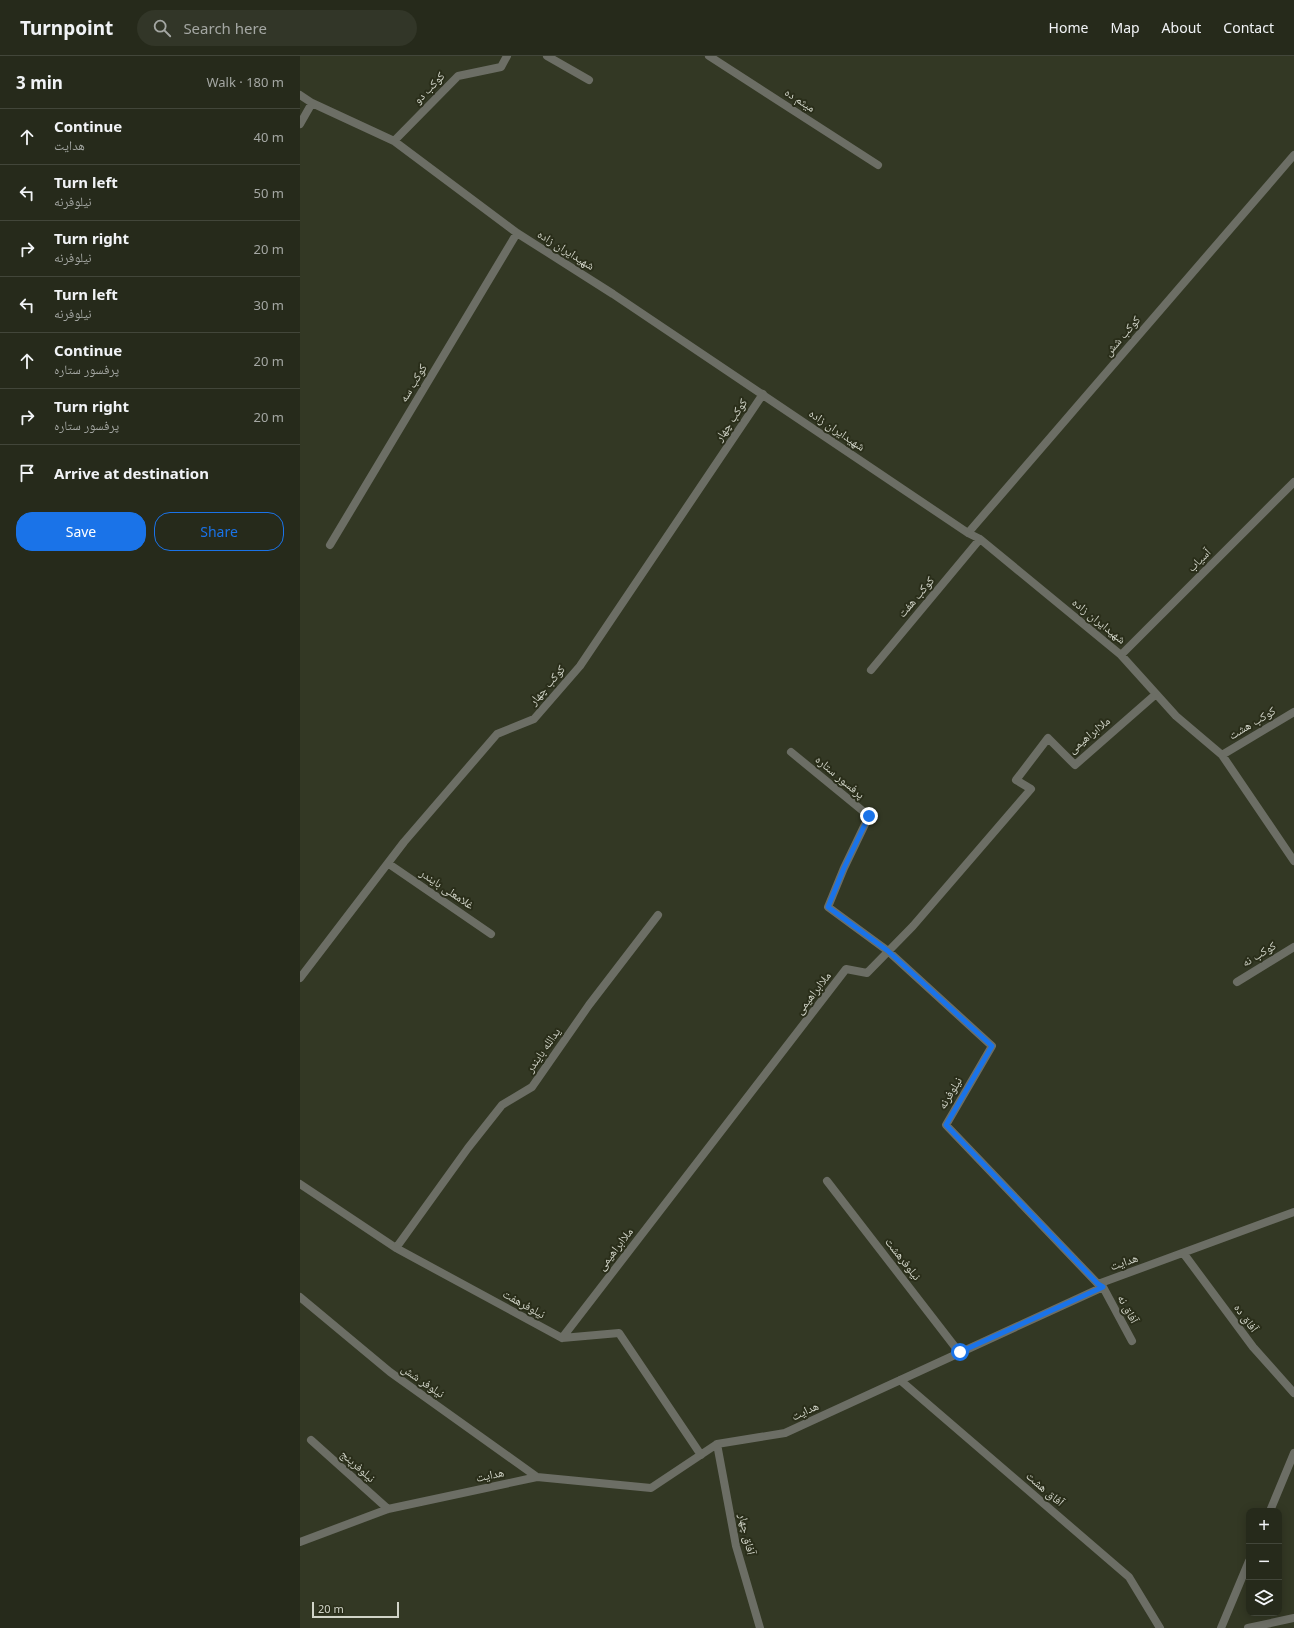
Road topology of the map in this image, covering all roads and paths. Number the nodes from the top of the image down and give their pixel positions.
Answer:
1 (507, 56) edge
2 (547, 56) edge
3 (709, 56) edge
4 (589, 80) dead end
5 (300, 95) edge
6 (312, 103) junction
7 (300, 124) edge
8 (394, 141) junction
9 (1294, 155) edge
10 (878, 165) dead end
11 (517, 233) junction
12 (762, 394) junction
13 (1294, 482) edge
14 (968, 533) junction
15 (980, 539) junction
16 (330, 545) dead end
17 (1121, 655) junction
18 (871, 670) dead end
19 (1156, 694) junction
20 (1294, 712) edge
21 (791, 752) dead end
22 (1222, 755) junction
23 (1294, 861) edge
24 (389, 864) junction
25 (658, 915) dead end
26 (491, 934) dead end
27 (1294, 947) edge
28 (888, 951) junction
29 (300, 978) edge
30 (1236, 982) dead end
31 (827, 1181) dead end
32 (300, 1184) edge
33 (1294, 1212) edge
34 (396, 1248) junction
35 (1184, 1254) junction
36 (1100, 1286) junction
37 (300, 1297) edge
38 (562, 1338) junction
39 (1132, 1341) dead end
40 (960, 1352) junction
41 (900, 1380) junction
42 (1294, 1393) edge
43 (312, 1440) dead end
44 (717, 1444) junction
45 (1294, 1454) edge
46 (701, 1455) junction
47 (537, 1477) junction
48 (1271, 1508) edge
49 (388, 1509) junction
50 (300, 1542) edge
51 (1246, 1568) edge
52 (1294, 1618) edge
53 (760, 1628) edge
54 (1160, 1628) edge
55 (1221, 1628) edge
56 (1248, 1628) edge

1 - 8 street, کوکب دو
2 - 4 street
3 - 10 street, میثم ده
5 - 6 street, شهیدایران زاده
6 - 7 street
6 - 8 street, شهیدایران زاده
8 - 11 street, شهیدایران زاده
9 - 14 street, کوکب شش
11 - 12 street, شهیدایران زاده
11 - 16 street, کوکب سه
12 - 14 street, شهیدایران زاده
12 - 24 street, کوکب چهار
13 - 17 street, آسیاب
14 - 15 street, شهیدایران زاده
15 - 17 street, شهیدایران زاده
15 - 18 street, کوکب هفت
17 - 19 street, شهیدایران زاده
19 - 22 street, شهیدایران زاده
19 - 28 street, ملاابراهیمی
20 - 22 street, کوکب هشت
21 - 28 street, پرفسور ستاره
22 - 23 street, شهیدایران زاده
24 - 26 street, غلامعلی بایندر
24 - 29 street, کوکب چهار
25 - 34 street, یدالله بایندر
27 - 30 street, کوکب نه
28 - 36 street, نیلوفرنه
28 - 38 street, ملاابراهیمی
31 - 40 street, نیلوفرهشت
32 - 34 street, نیلوفرهفت
33 - 35 street, هدایت
34 - 38 street, نیلوفرهفت
35 - 36 street, هدایت
35 - 42 street, آفاق ده
36 - 39 street, آفاق نه
36 - 40 street, هدایت
37 - 47 street, نیلوفر شش
38 - 46 street
40 - 41 street, هدایت
41 - 44 street, هدایت
41 - 54 street, آفاق هشت
43 - 49 street, نیلوفرپنج
44 - 46 street, هدایت
44 - 53 street, آفاق چهار
45 - 48 street
46 - 47 street, هدایت
47 - 49 street, هدایت
49 - 50 street, هدایت
51 - 55 street
52 - 56 street

